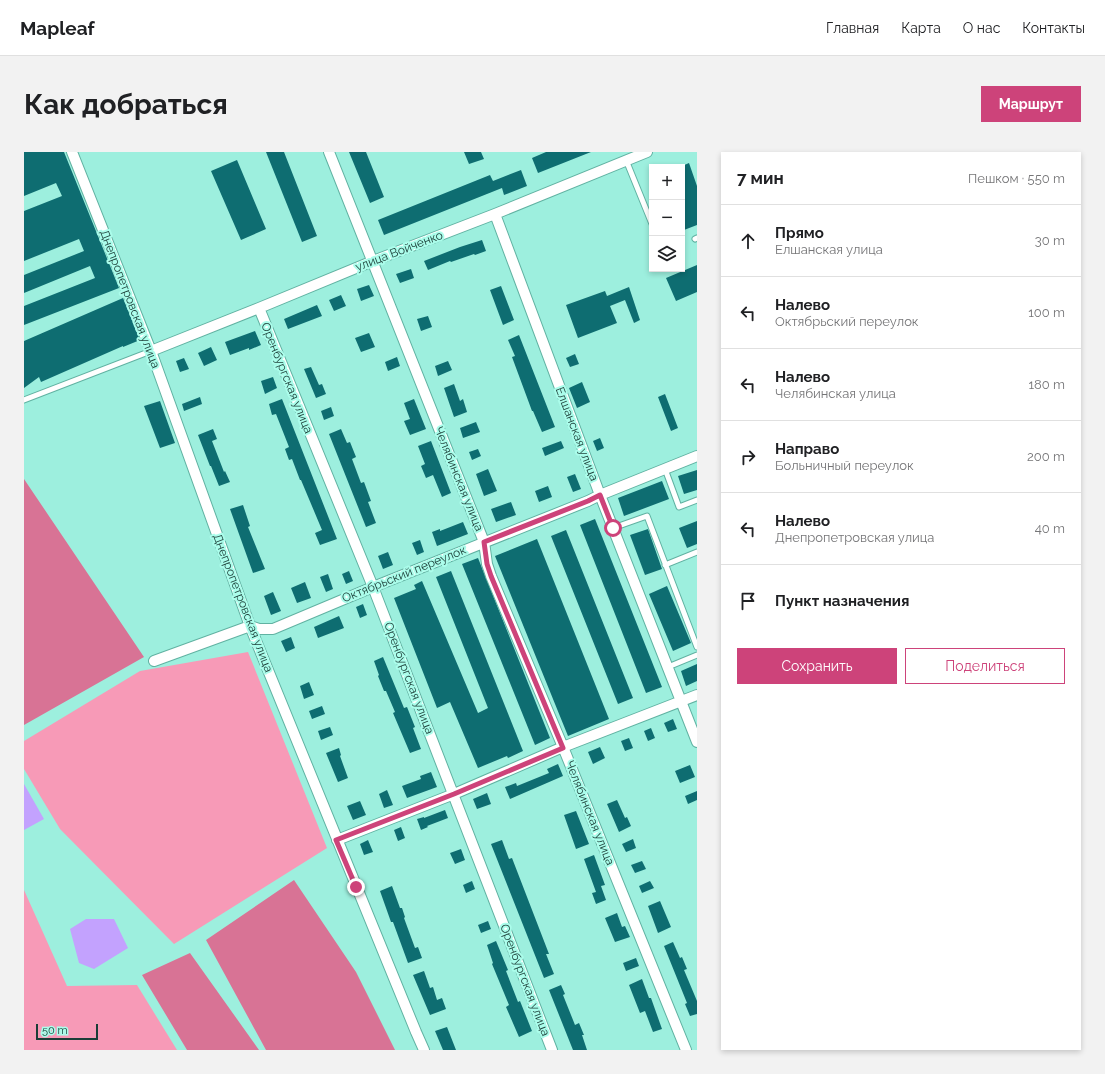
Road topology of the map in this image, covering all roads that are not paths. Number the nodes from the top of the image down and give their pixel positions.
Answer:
1 (72, 152) edge
2 (329, 152) edge
3 (647, 152) edge
4 (626, 160) junction
5 (495, 214) junction
6 (649, 217) edge
7 (373, 261) junction
8 (259, 308) junction
9 (151, 351) junction
10 (24, 400) edge
11 (697, 456) edge
12 (665, 469) junction
13 (600, 495) junction
14 (697, 500) edge
15 (613, 528) junction
16 (484, 542) junction
17 (697, 552) edge
18 (666, 565) junction
19 (373, 587) junction
20 (250, 626) junction
21 (697, 647) edge
22 (697, 655) edge
23 (154, 661) dead end
24 (668, 667) junction
25 (697, 694) edge
26 (681, 701) junction
27 (697, 742) edge
28 (563, 748) junction
29 (454, 794) junction
30 (336, 840) junction
31 (424, 1050) edge
32 (552, 1050) edge
33 (686, 1050) edge

1 - 9 street, Днепропетровская улица
2 - 7 street, Челябинская улица
3 - 4 street, улица Войченко
4 - 5 street, улица Войченко
4 - 6 lane
5 - 7 street, улица Войченко
5 - 13 street, Елшанская улица
7 - 8 street, улица Войченко
7 - 16 street, Челябинская улица
8 - 9 street, улица Войченко
8 - 19 street, Оренбургская улица
9 - 10 lane
9 - 20 street, Днепропетровская улица
11 - 12 street, Октябрьский переулок
12 - 13 street, Октябрьский переулок
12 - 14 lane
13 - 15 street, Елшанская улица
13 - 16 street, Октябрьский переулок
15 - 18 lane
15 - 24 street, Елшанская улица
16 - 19 street, Октябрьский переулок
16 - 28 street, Челябинская улица
17 - 18 lane
18 - 21 lane
19 - 20 street, Октябрьский переулок
19 - 29 street, Оренбургская улица
20 - 23 street, Октябрьский переулок
20 - 30 street, Днепропетровская улица
22 - 24 lane
24 - 26 street, Елшанская улица
25 - 26 street
26 - 27 street, Елшанская улица
26 - 28 street
28 - 29 street
28 - 33 street, Челябинская улица
29 - 30 street
29 - 32 street, Оренбургская улица
30 - 31 street, Днепропетровская улица

